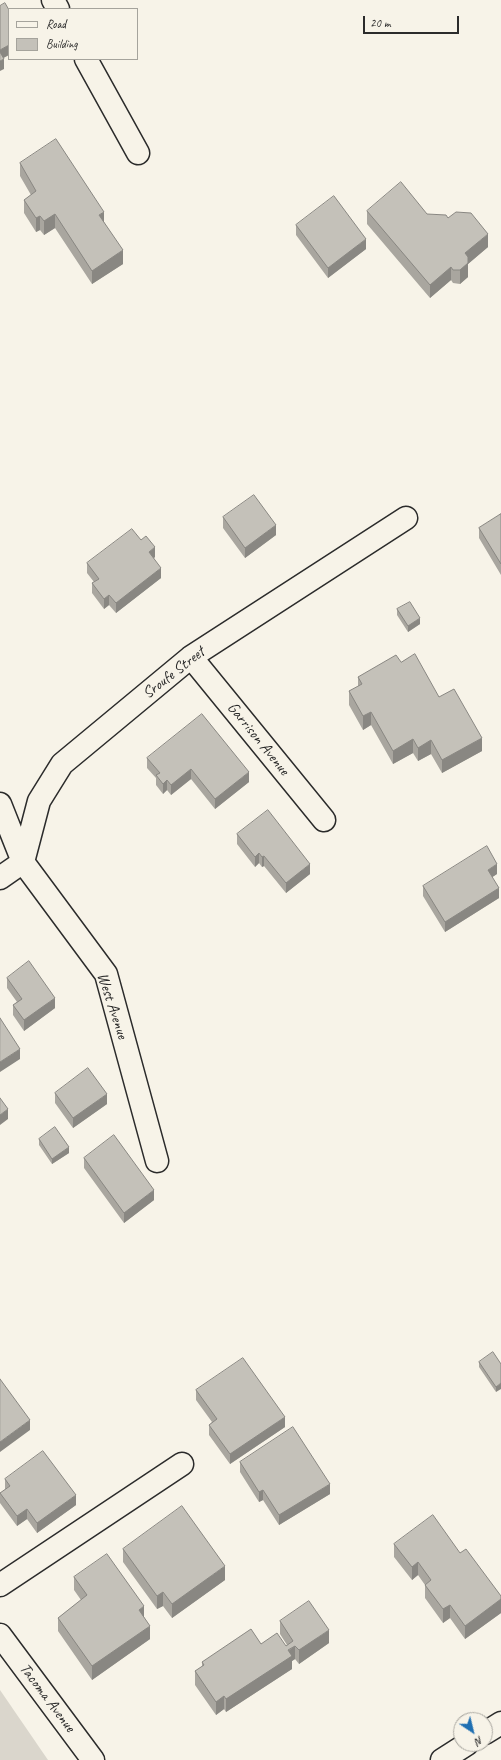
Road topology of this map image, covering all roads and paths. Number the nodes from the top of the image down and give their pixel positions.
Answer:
1 (87, 60) edge
2 (138, 153) dead end
3 (406, 518) dead end
4 (191, 658) junction
5 (0, 804) edge
6 (324, 820) dead end
7 (23, 862) junction
8 (0, 878) edge
9 (157, 1161) dead end
10 (182, 1464) dead end
11 (0, 1585) edge
12 (0, 1635) edge
13 (454, 1752) edge
14 (93, 1760) edge
15 (442, 1760) edge

1 - 2 street
3 - 4 street, Sroufe Street
4 - 6 street, Garrison Avenue
4 - 7 street, Sroufe Street
5 - 7 street, West Avenue
7 - 8 street
7 - 9 street, West Avenue
10 - 11 street
12 - 14 street, Tacoma Avenue
13 - 15 street

